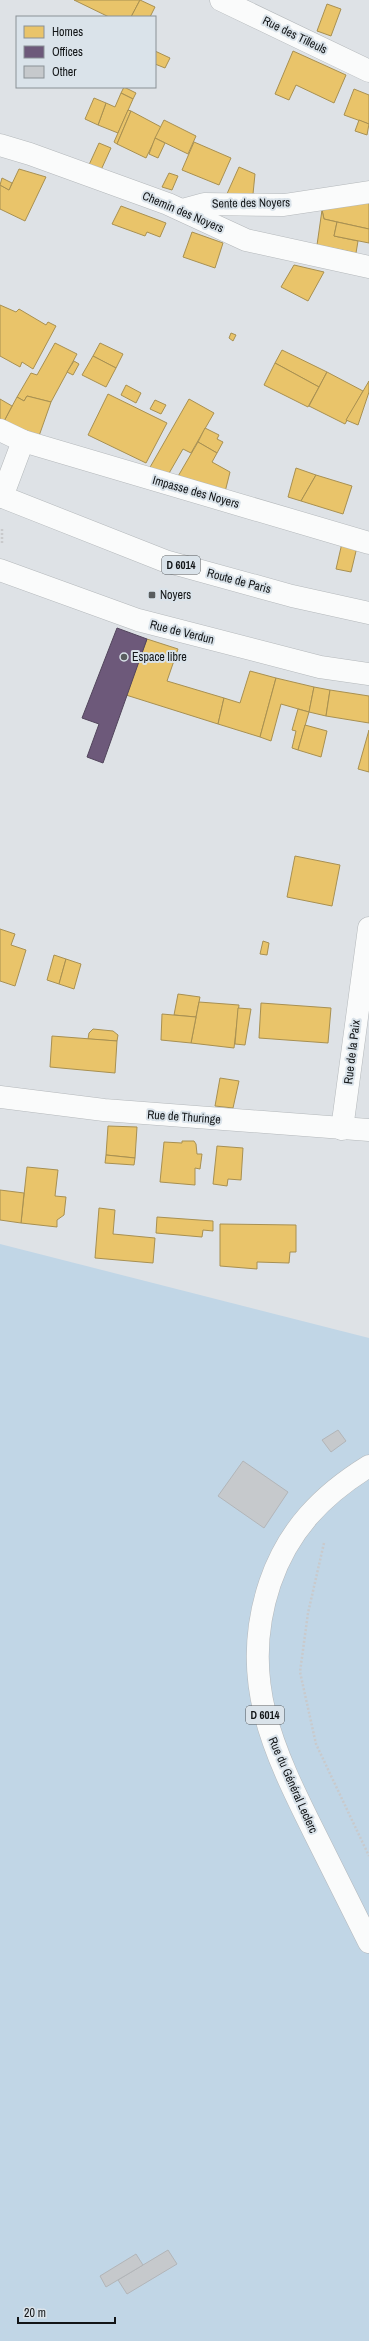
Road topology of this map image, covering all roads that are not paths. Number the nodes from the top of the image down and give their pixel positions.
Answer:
1 (221, 0) edge
2 (369, 71) edge
3 (0, 145) edge
4 (369, 192) edge
5 (182, 210) junction
6 (369, 267) edge
7 (0, 430) edge
8 (23, 441) junction
9 (1, 497) edge
10 (369, 543) edge
11 (1, 570) edge
12 (369, 613) edge
13 (369, 674) edge
14 (369, 928) edge
15 (0, 1097) edge
16 (342, 1129) junction
17 (369, 1130) edge
18 (369, 1466) edge
19 (369, 1942) edge

1 - 2 street, Rue des Tilleuls
3 - 5 street, Chemin des Noyers
4 - 5 street, Sente des Noyers
5 - 6 street, Chemin des Noyers
7 - 8 street
8 - 9 street
8 - 10 street, Impasse des Noyers
9 - 12 street, Route de Paris / D 6014
11 - 13 street, Rue de Verdun
14 - 16 street, Rue de la Paix
15 - 16 street, Rue de Thuringe
16 - 17 street, Rue de Thuringe
18 - 19 street, Rue du Général Leclerc / D 6014

